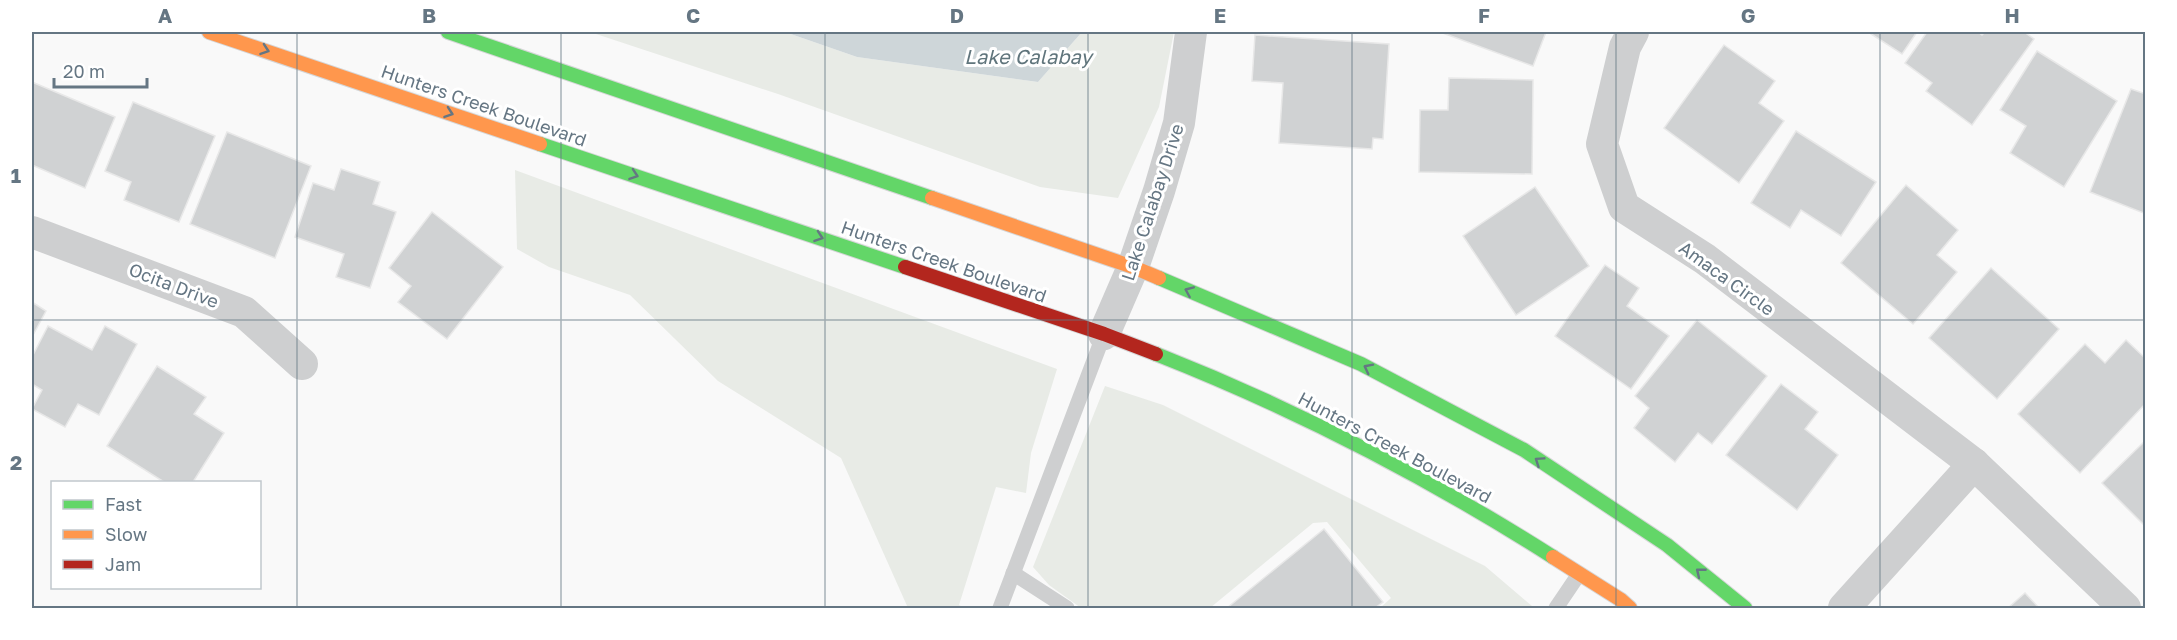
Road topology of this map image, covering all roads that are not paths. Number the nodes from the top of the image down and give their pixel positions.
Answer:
1 (209, 32) edge
2 (448, 32) edge
3 (1191, 32) edge
4 (1633, 32) edge
5 (32, 231) edge
6 (1133, 267) junction
7 (1104, 334) junction
8 (302, 363) dead end
9 (1974, 464) junction
10 (1013, 573) junction
11 (1579, 574) junction
12 (1000, 609) edge
13 (1067, 609) edge
14 (1556, 609) edge
15 (1630, 609) edge
16 (1745, 609) edge
17 (1844, 609) edge
18 (2125, 609) edge

1 -> 7 street, Hunters Creek Boulevard
2 - 6 street
3 - 6 street, Lake Calabay Drive
4 - 9 street, Amaca Circle
5 - 8 street, Ocita Drive
6 - 7 street, Lake Calabay Drive
16 -> 6 street
7 - 10 lane
7 - 11 street, Hunters Creek Boulevard
9 - 17 street
9 - 18 street, Amaca Circle
10 - 12 lane
10 - 13 lane
11 - 14 lane
11 - 15 street, Hunters Creek Boulevard

